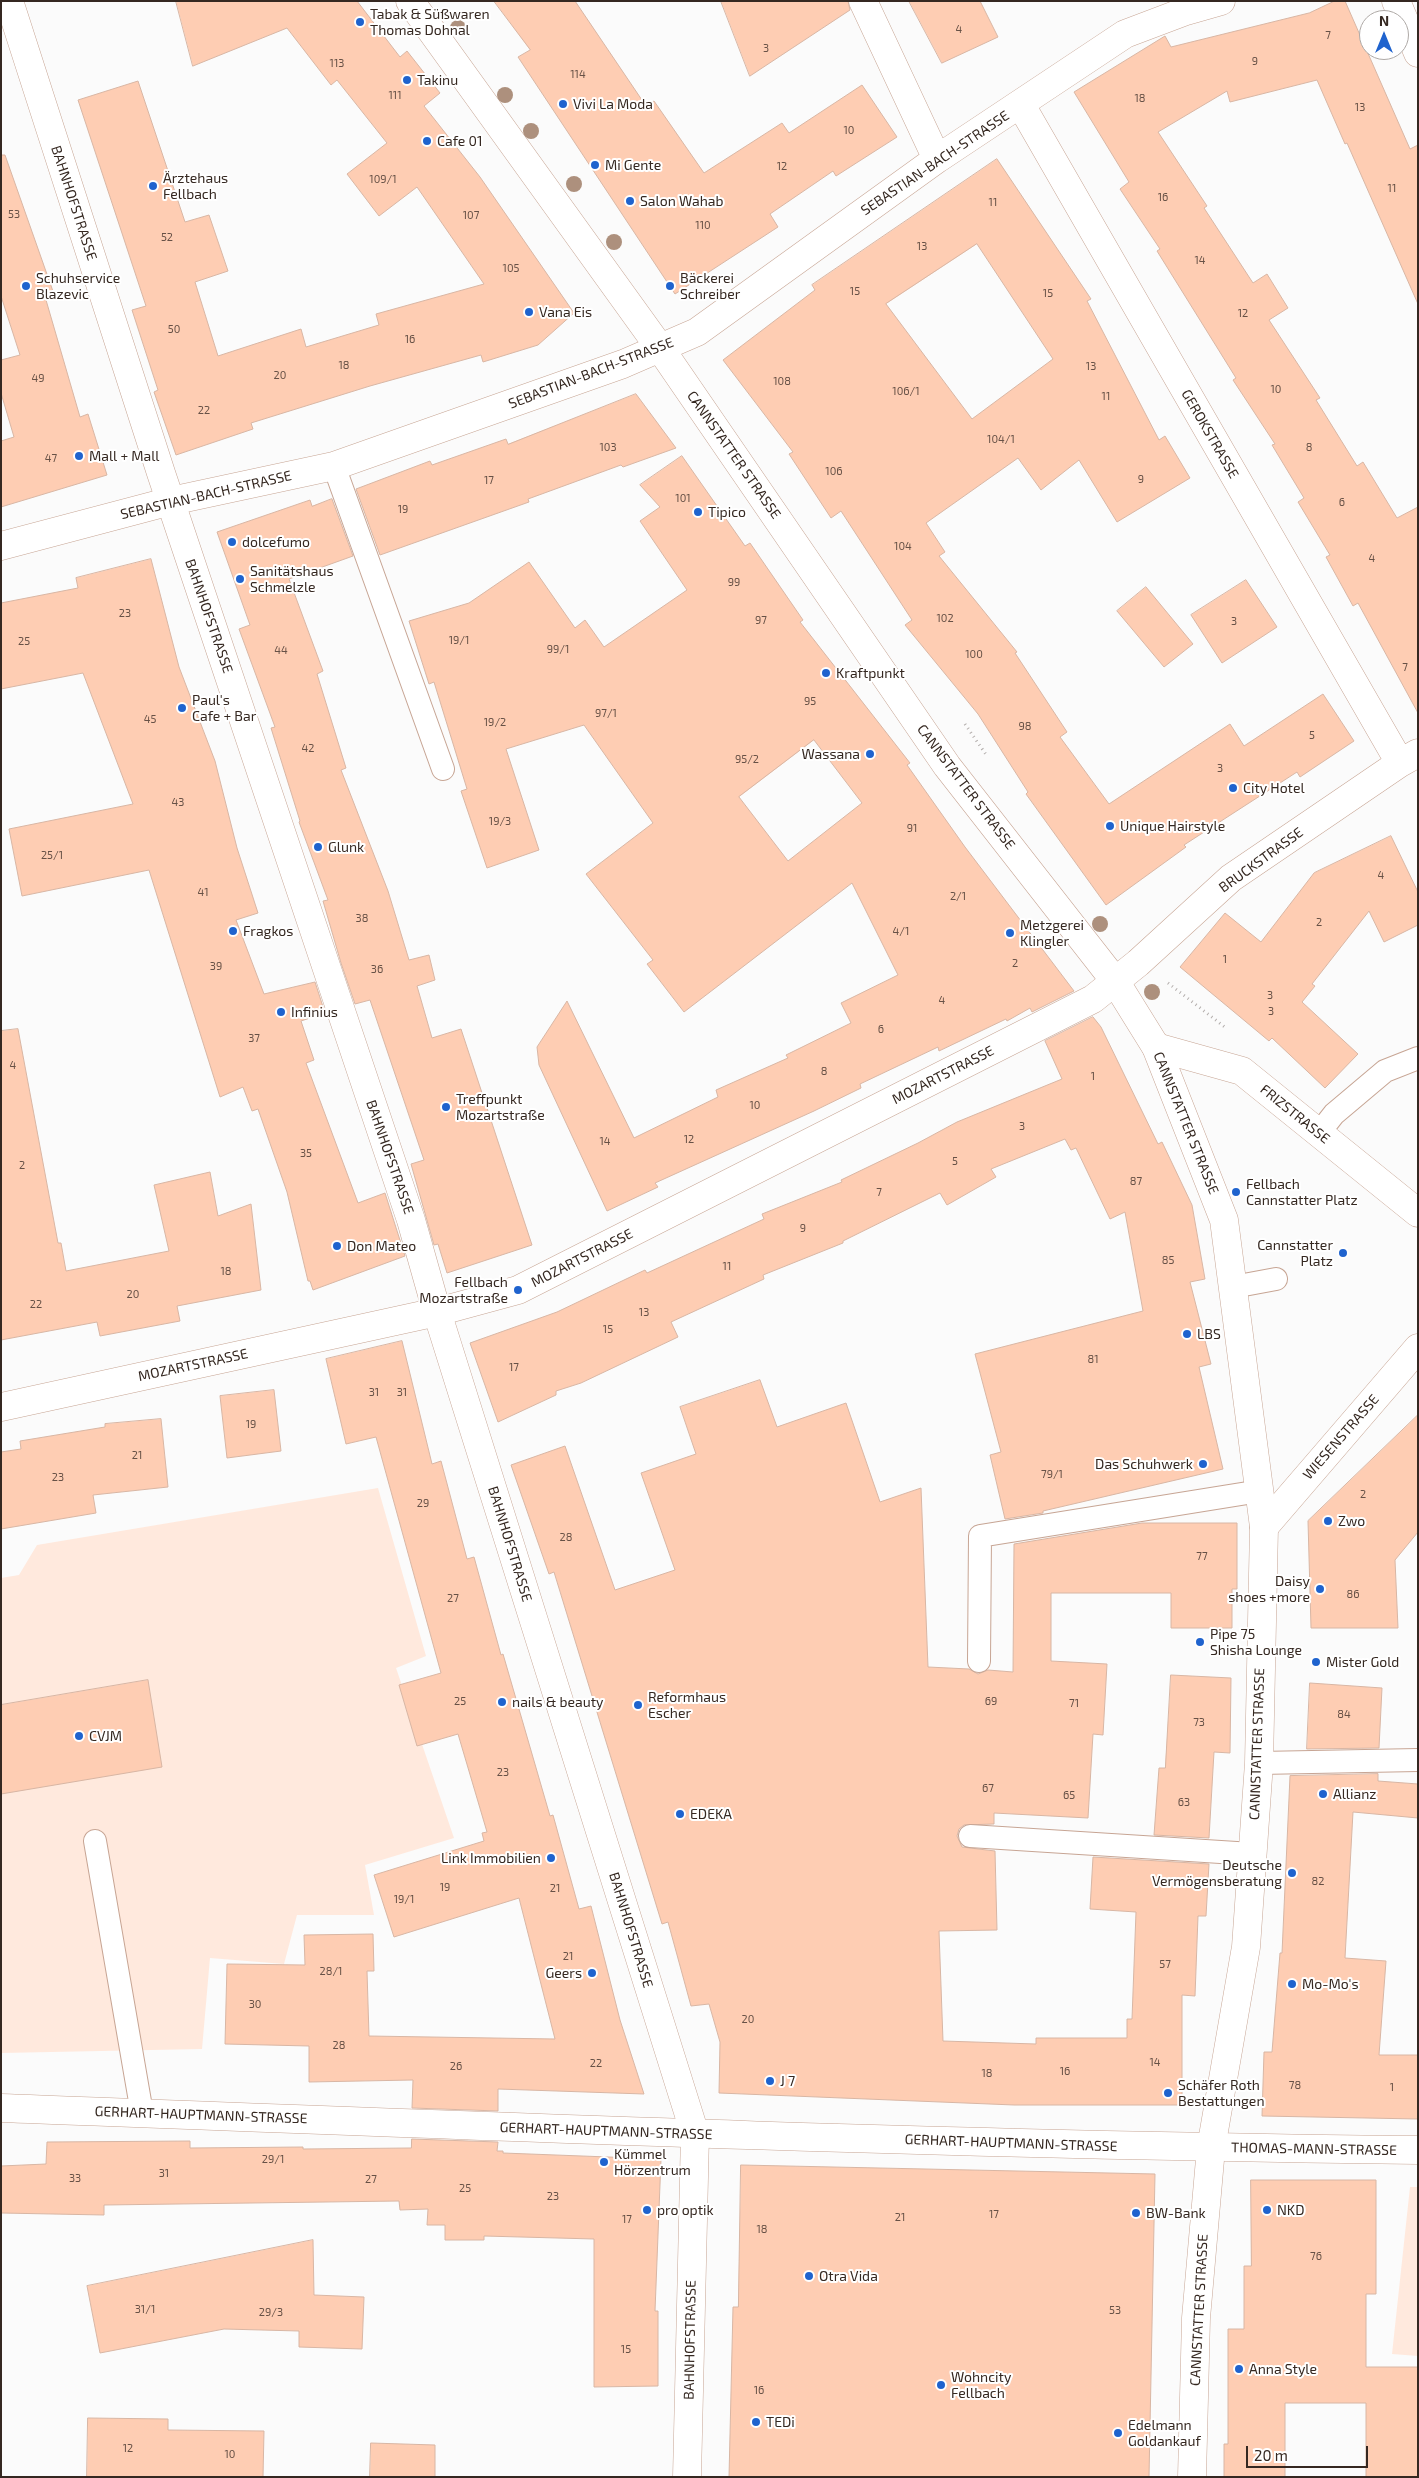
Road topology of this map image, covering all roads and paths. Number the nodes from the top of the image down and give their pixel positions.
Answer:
1 (9, 1) edge
2 (410, 1) edge
3 (863, 1) edge
4 (1221, 1) edge
5 (1396, 1) edge
6 (1418, 53) edge
7 (1021, 105) junction
8 (937, 159) junction
9 (660, 348) junction
10 (334, 466) junction
11 (171, 501) junction
12 (1, 546) edge
13 (1409, 758) edge
14 (443, 769) dead end
15 (1115, 981) junction
16 (1156, 1047) junction
17 (1418, 1058) edge
18 (1319, 1133) junction
19 (1418, 1213) edge
20 (1276, 1279) dead end
21 (1233, 1287) junction
22 (437, 1312) junction
23 (1418, 1348) edge
24 (1, 1407) edge
25 (1260, 1491) junction
26 (1264, 1527) junction
27 (979, 1661) dead end
28 (1418, 1760) edge
29 (1259, 1762) junction
30 (970, 1836) dead end
31 (95, 1841) dead end
32 (1252, 1854) junction
33 (1, 2108) edge
34 (142, 2113) junction
35 (695, 2134) junction
36 (1211, 2148) junction
37 (1418, 2150) edge
38 (687, 2477) edge
39 (1192, 2477) edge

1 - 11 street, BAHNHOFSTRASSE
2 - 9 street, CANNSTATTER STRASSE
3 - 8 street
4 - 7 street, SEBASTIAN-BACH-STRASSE
5 - 6 street
7 - 8 street, SEBASTIAN-BACH-STRASSE
7 - 13 street, GEROKSTRASSE
8 - 9 street, SEBASTIAN-BACH-STRASSE
9 - 10 street, SEBASTIAN-BACH-STRASSE
9 - 15 street, CANNSTATTER STRASSE
10 - 11 street, SEBASTIAN-BACH-STRASSE
10 - 14 lane
11 - 12 street, SEBASTIAN-BACH-STRASSE
11 - 22 street, BAHNHOFSTRASSE
13 - 15 street, BRUCKSTRASSE
15 - 16 street, CANNSTATTER STRASSE
15 - 22 street, MOZARTSTRASSE
16 - 18 street, FRIZSTRASSE
16 - 21 street, CANNSTATTER STRASSE
17 - 18 lane
18 - 19 street, FRIZSTRASSE
20 - 21 lane
21 - 25 street, CANNSTATTER STRASSE
22 - 24 street, MOZARTSTRASSE
22 - 35 street, BAHNHOFSTRASSE
23 - 26 street, WIESENSTRASSE
25 - 26 street, CANNSTATTER STRASSE
25 - 27 lane
26 - 29 street, CANNSTATTER STRASSE
28 - 29 lane
29 - 32 street, CANNSTATTER STRASSE
30 - 32 lane
31 - 34 lane
32 - 36 street, CANNSTATTER STRASSE
33 - 34 street, GERHART-HAUPTMANN-STRASSE
34 - 35 street, GERHART-HAUPTMANN-STRASSE
35 - 36 street, GERHART-HAUPTMANN-STRASSE
35 - 38 street, BAHNHOFSTRASSE
36 - 37 street, THOMAS-MANN-STRASSE
36 - 39 street, CANNSTATTER STRASSE

